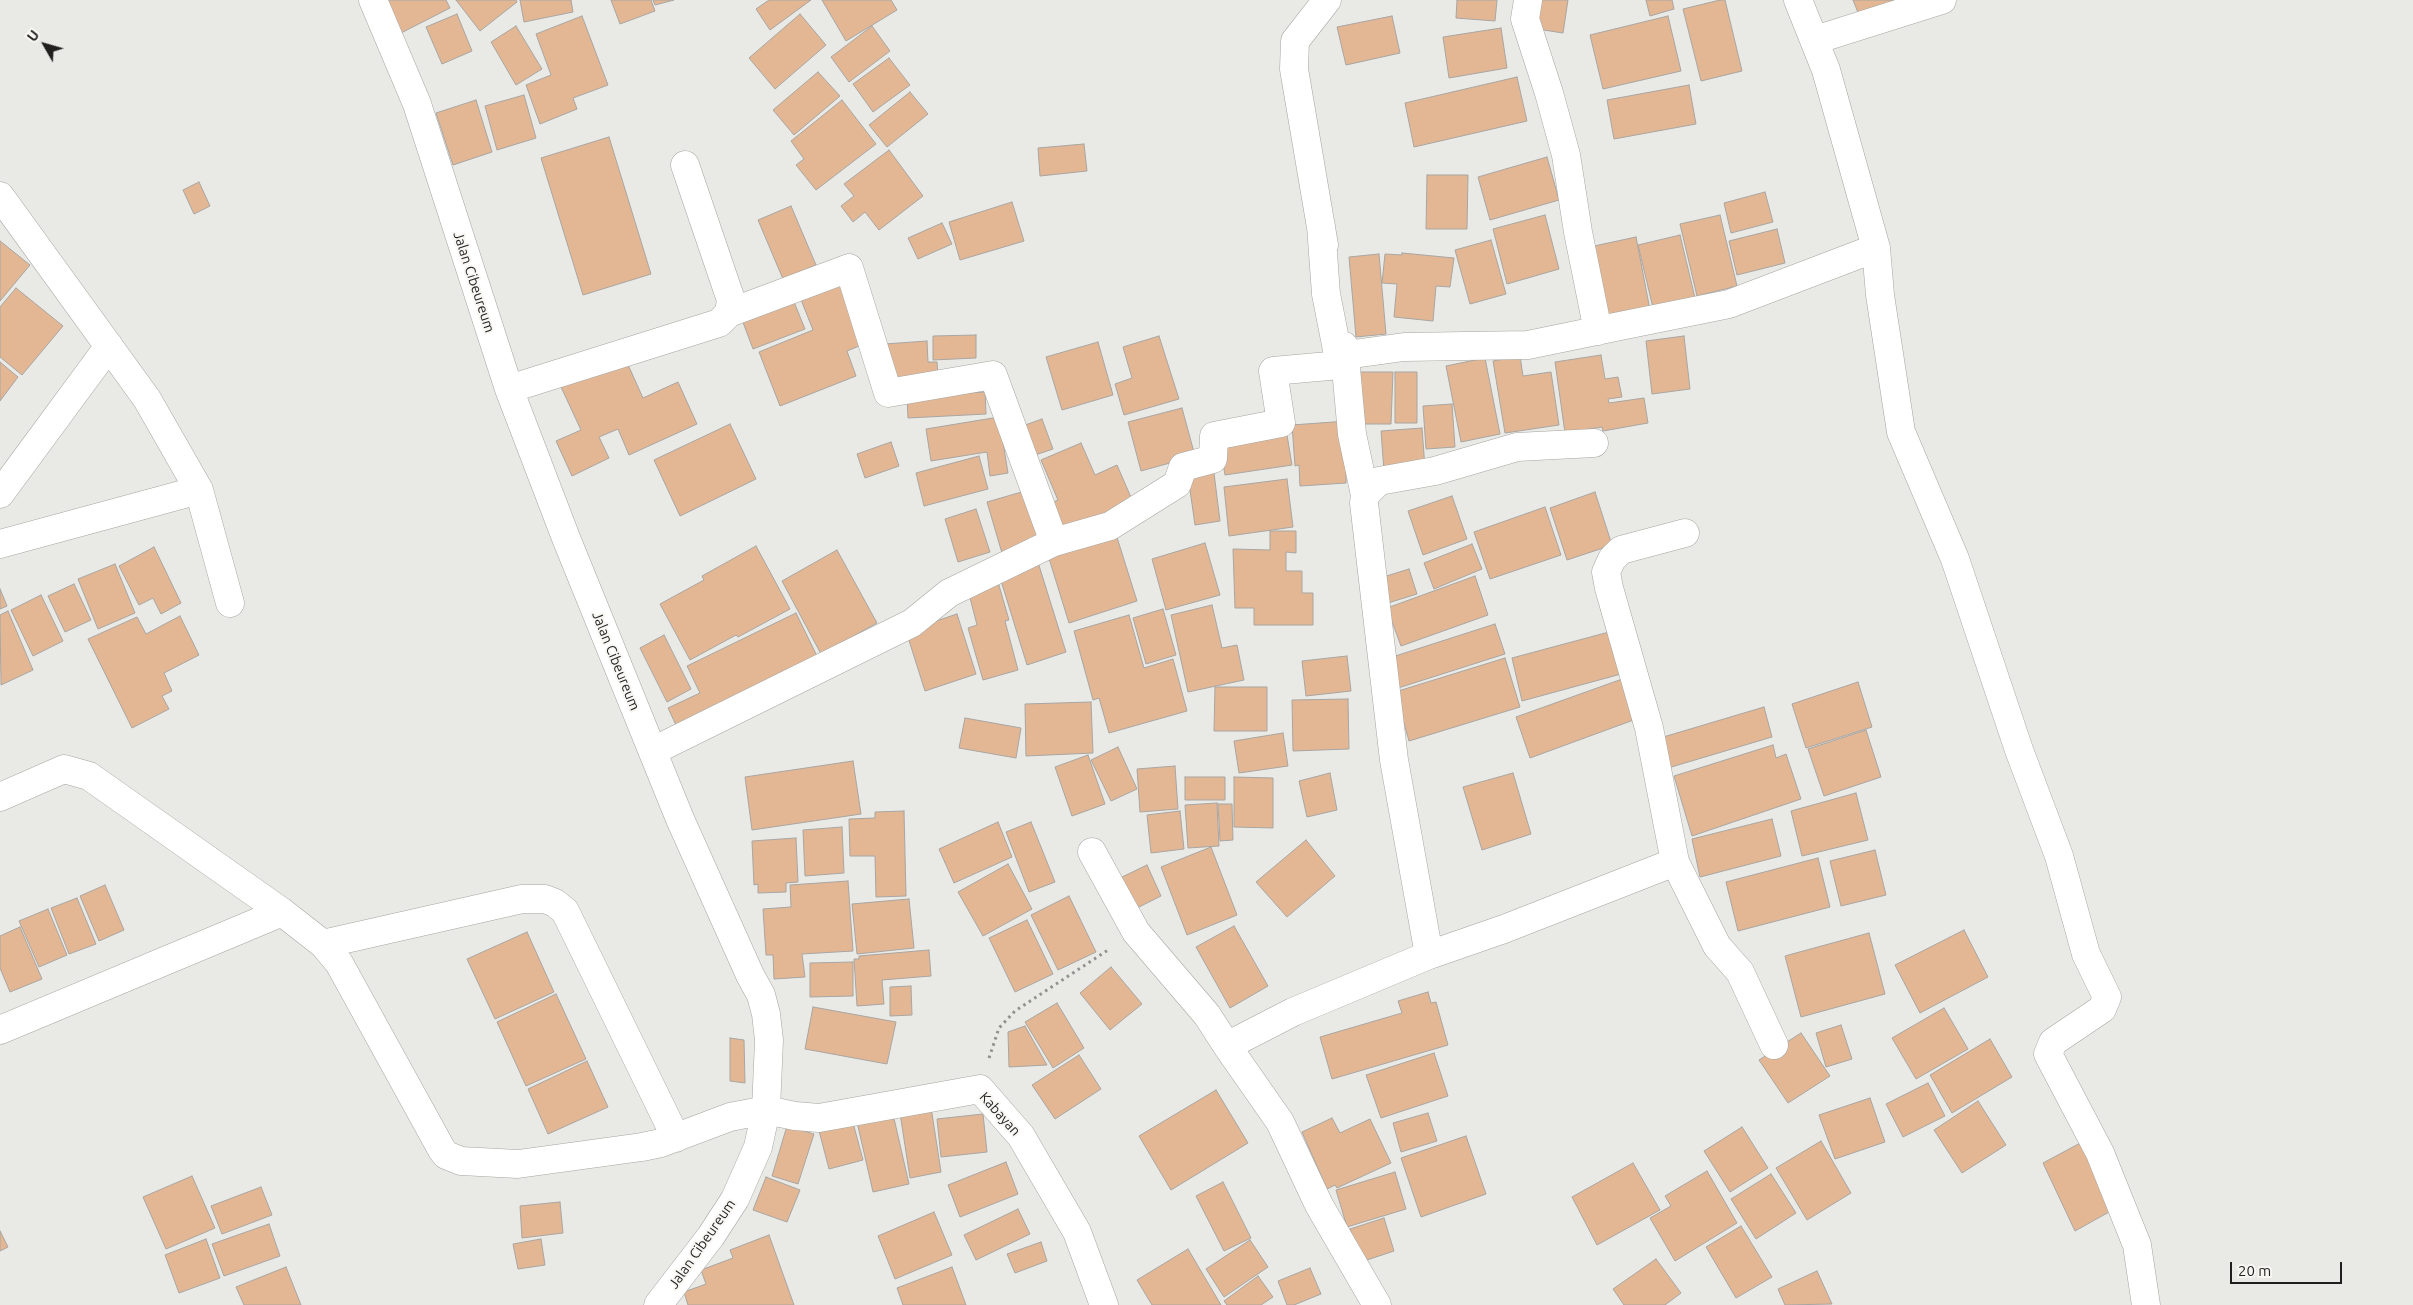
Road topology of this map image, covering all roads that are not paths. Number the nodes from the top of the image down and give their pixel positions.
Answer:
1 (373, 0) edge
2 (1327, 0) edge
3 (1528, 0) edge
4 (1798, 0) edge
5 (1942, 0) edge
6 (1815, 40) junction
7 (685, 165) dead end
8 (0, 196) edge
9 (1321, 226) junction
10 (1876, 248) junction
11 (729, 312) junction
12 (1598, 331) junction
13 (108, 346) junction
14 (1346, 355) junction
15 (509, 389) junction
16 (1594, 443) dead end
17 (199, 490) junction
18 (0, 494) edge
19 (1365, 495) junction
20 (1685, 533) dead end
21 (1054, 542) junction
22 (0, 544) edge
23 (230, 603) dead end
24 (653, 750) junction
25 (0, 797) edge
26 (1092, 852) dead end
27 (1675, 862) junction
28 (282, 912) junction
29 (323, 944) junction
30 (1429, 955) junction
31 (0, 1030) edge
32 (1774, 1045) dead end
33 (1227, 1046) junction
34 (766, 1110) junction
35 (676, 1138) junction
36 (658, 1305) edge
37 (1104, 1305) edge
38 (1377, 1305) edge
39 (2146, 1305) edge

1 - 15 street, Jalan Cibeureum
2 - 9 street
3 - 12 street
4 - 6 street
5 - 6 street
6 - 10 street
7 - 11 street
8 - 13 street
9 - 14 street
9 - 21 street
10 - 12 street
10 - 39 street
11 - 15 street
11 - 21 street
12 - 14 street
13 - 17 street
13 - 18 street
14 - 19 street
15 - 24 street, Jalan Cibeureum
16 - 19 street
17 - 22 street
17 - 23 street
19 - 30 street
20 - 27 street
21 - 24 street
24 - 34 street, Jalan Cibeureum
25 - 28 street
26 - 33 street
27 - 30 street
27 - 32 street
28 - 29 street
28 - 31 street
29 - 35 street
29 - 35 street
30 - 33 street
33 - 38 street
34 - 35 street
34 - 36 street, Jalan Cibeureum
34 - 37 street, Kabayan

